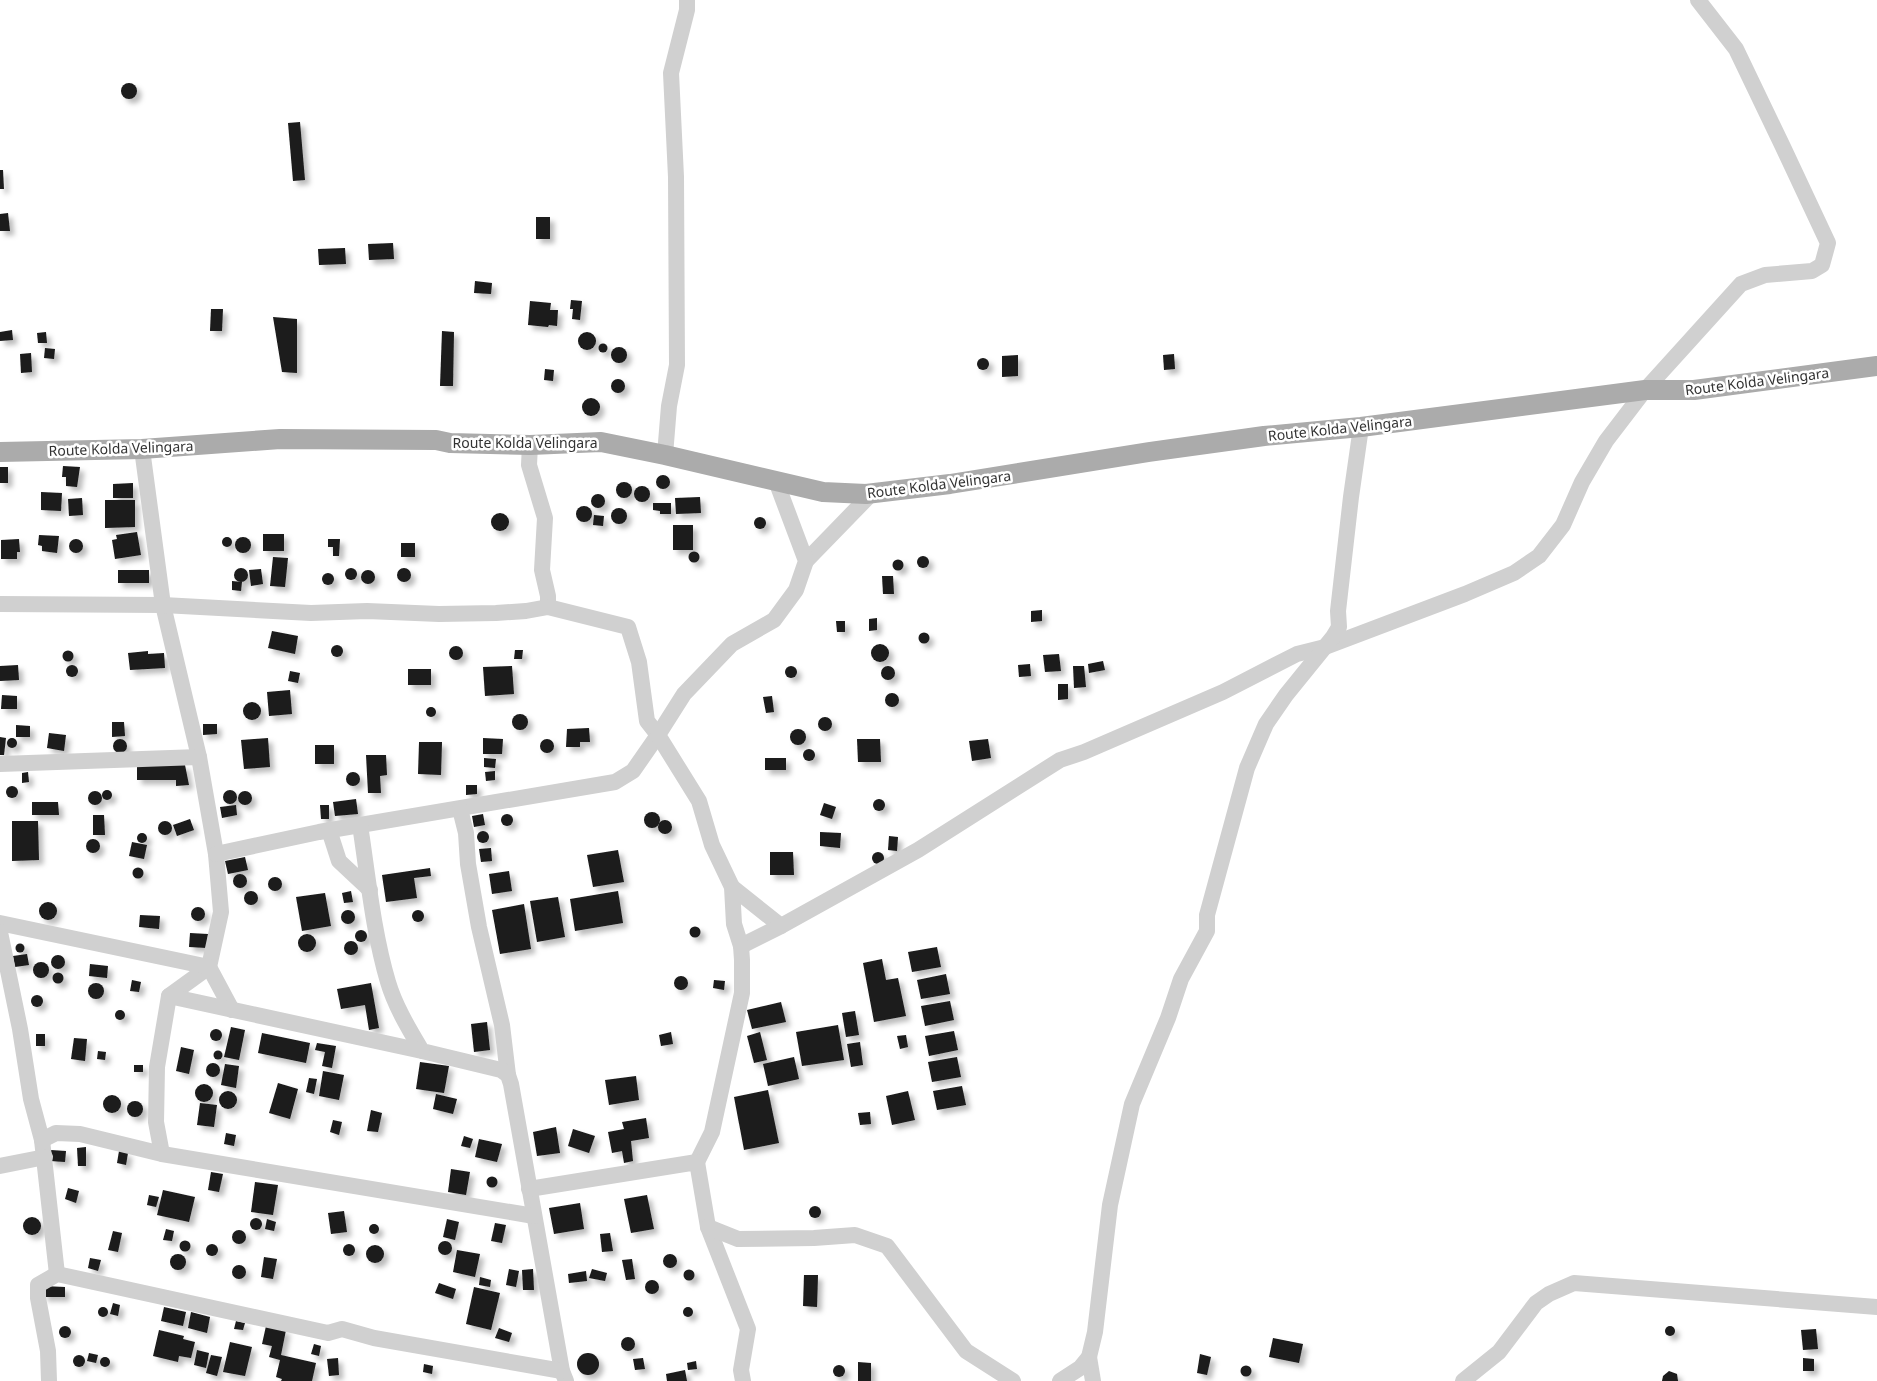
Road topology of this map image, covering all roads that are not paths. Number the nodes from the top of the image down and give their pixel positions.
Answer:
1 (687, 0) edge
2 (1698, 0) edge
3 (1877, 366) edge
4 (1645, 390) junction
5 (1361, 427) junction
6 (530, 445) junction
7 (142, 449) junction
8 (0, 452) edge
9 (665, 455) junction
10 (776, 481) junction
11 (872, 494) junction
12 (806, 561) junction
13 (0, 604) edge
14 (163, 605) junction
15 (548, 607) junction
16 (1325, 647) junction
17 (658, 734) junction
18 (198, 757) junction
19 (0, 764) edge
20 (460, 809) junction
21 (360, 826) junction
22 (328, 830) junction
23 (216, 854) junction
24 (732, 887) junction
25 (370, 890) junction
26 (0, 924) edge
27 (781, 926) junction
28 (0, 932) edge
29 (741, 946) junction
30 (209, 966) junction
31 (169, 996) junction
32 (232, 1010) junction
33 (422, 1051) junction
34 (508, 1075) junction
35 (156, 1122) junction
36 (42, 1140) junction
37 (136, 1148) junction
38 (162, 1154) junction
39 (44, 1157) junction
40 (697, 1162) junction
41 (0, 1166) edge
42 (530, 1189) junction
43 (534, 1216) junction
44 (708, 1227) junction
45 (57, 1274) junction
46 (1877, 1306) edge
47 (1089, 1357) junction
48 (564, 1376) edge
49 (48, 1381) edge
50 (743, 1381) edge
51 (1013, 1381) edge
52 (1060, 1381) edge
53 (1093, 1381) edge
54 (1463, 1381) edge

1 - 9 street
2 - 4 street
3 - 4 main road, Route Kolda Velingara
4 - 5 main road, Route Kolda Velingara
4 - 16 street
5 - 11 main road, Route Kolda Velingara
5 - 16 street
6 - 7 main road, Route Kolda Velingara
6 - 9 main road, Route Kolda Velingara
6 - 15 street
7 - 8 main road, Route Kolda Velingara
7 - 14 street
9 - 10 main road, Route Kolda Velingara
10 - 11 main road, Route Kolda Velingara
10 - 12 street
11 - 12 street
12 - 17 street
13 - 14 street
14 - 15 street
14 - 18 street
15 - 17 street
16 - 27 street
16 - 47 street
17 - 20 street
17 - 24 street
18 - 19 street
18 - 23 street
20 - 21 street
20 - 34 street
21 - 22 street
21 - 25 street
22 - 23 street
22 - 25 street
23 - 30 street
24 - 27 street
24 - 29 street
25 - 33 street
26 - 30 street
27 - 29 street
28 - 36 street
29 - 40 street
30 - 31 street
30 - 32 street
31 - 32 street
31 - 35 street
32 - 33 street
33 - 34 street
34 - 42 street
35 - 37 street
35 - 38 street
36 - 37 street
36 - 39 street
37 - 38 street
38 - 43 street
39 - 41 street
39 - 45 street
40 - 42 street
40 - 44 street
42 - 43 street
43 - 48 street
44 - 50 street
44 - 51 street
45 - 48 street
45 - 49 street
46 - 54 street
47 - 52 street
47 - 53 street

